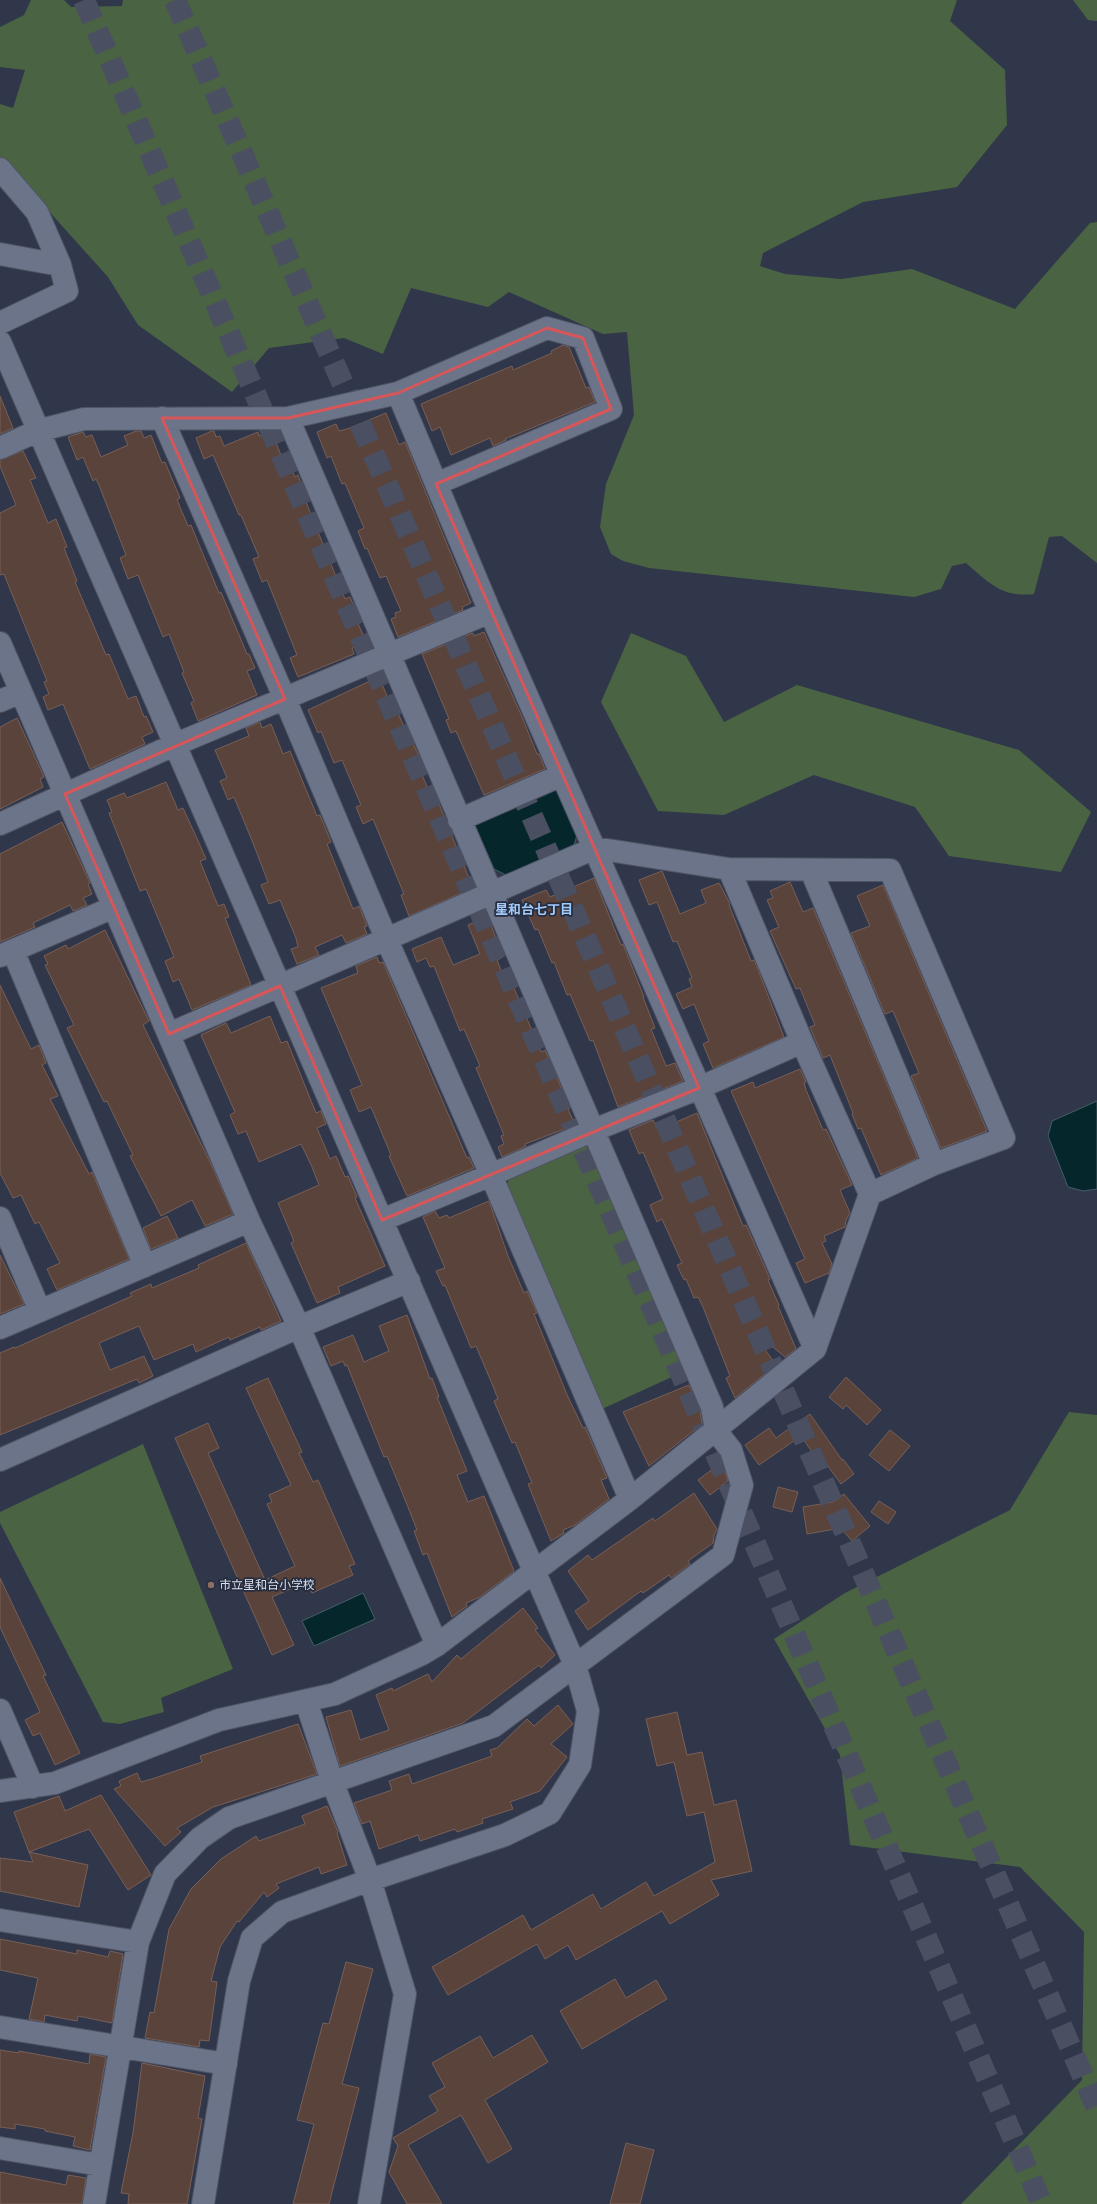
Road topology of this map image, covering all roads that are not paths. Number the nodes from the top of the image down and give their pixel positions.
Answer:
1 (0, 168) edge
2 (0, 254) edge
3 (60, 265) junction
4 (0, 323) edge
5 (0, 342) edge
6 (398, 393) junction
7 (162, 418) junction
8 (288, 418) junction
9 (37, 431) junction
10 (0, 448) edge
11 (436, 484) junction
12 (490, 612) junction
13 (0, 643) edge
14 (388, 655) junction
15 (21, 692) junction
16 (285, 699) junction
17 (0, 701) edge
18 (174, 745) junction
19 (562, 776) junction
20 (65, 794) junction
21 (459, 820) junction
22 (0, 824) edge
23 (594, 848) junction
24 (729, 869) junction
25 (811, 870) junction
26 (490, 894) junction
27 (114, 907) junction
28 (386, 938) junction
29 (6, 953) edge
30 (280, 986) junction
31 (168, 1034) junction
32 (802, 1042) junction
33 (699, 1088) junction
34 (594, 1130) junction
35 (934, 1164) junction
36 (491, 1175) junction
37 (870, 1194) junction
38 (0, 1218) edge
39 (382, 1220) junction
40 (249, 1221) junction
41 (145, 1266) junction
42 (409, 1282) junction
43 (40, 1310) junction
44 (299, 1327) junction
45 (0, 1328) edge
46 (815, 1349) junction
47 (716, 1431) junction
48 (0, 1460) edge
49 (630, 1499) junction
50 (535, 1572) junction
51 (438, 1645) junction
52 (575, 1665) junction
53 (306, 1702) junction
54 (0, 1710) edge
55 (332, 1781) junction
56 (33, 1787) junction
57 (0, 1791) edge
58 (370, 1880) junction
59 (0, 1920) edge
60 (138, 1942) junction
61 (0, 2027) edge
62 (120, 2047) junction
63 (226, 2064) junction
64 (0, 2148) edge
65 (100, 2165) junction
66 (94, 2204) edge
67 (203, 2204) edge
68 (369, 2204) edge

1 - 3 street
2 - 3 street
3 - 4 street
5 - 9 street
6 - 8 street
6 - 11 street
6 - 11 street
7 - 8 street
7 - 9 street
7 - 16 street
8 - 14 street
9 - 10 street
9 - 18 street
11 - 12 street
12 - 14 street
12 - 19 street
13 - 15 street
14 - 16 street
14 - 21 street
15 - 17 street
15 - 20 street
16 - 18 street
16 - 28 street
18 - 20 street
18 - 30 street
19 - 21 street
19 - 23 street
20 - 22 street
20 - 27 street
21 - 26 street
23 - 24 street
23 - 26 street
23 - 33 street
24 - 25 street
24 - 32 street
25 - 35 street
25 - 35 street
26 - 28 street
26 - 34 street
27 - 29 street
27 - 31 street
28 - 30 street
28 - 36 street
29 - 41 street
30 - 31 street
30 - 39 street
31 - 40 street
32 - 33 street
32 - 37 street
33 - 34 street
33 - 46 street
34 - 36 street
34 - 47 street
35 - 37 street
36 - 39 street
36 - 49 street
37 - 46 street
38 - 43 street
39 - 42 street
40 - 41 street
40 - 44 street
41 - 43 street
42 - 44 street
42 - 50 street
43 - 45 street
44 - 48 street
44 - 51 street
46 - 47 street
47 - 49 street
47 - 52 street
49 - 50 street
50 - 51 street
50 - 52 street
51 - 53 street
52 - 55 street
52 - 58 street
53 - 55 street
53 - 56 street
54 - 56 street
55 - 58 street
55 - 60 street
56 - 57 street
58 - 63 street
58 - 68 street
59 - 60 street
60 - 62 street
61 - 62 street
62 - 63 street
62 - 65 street
63 - 67 street
64 - 65 street
65 - 66 street

